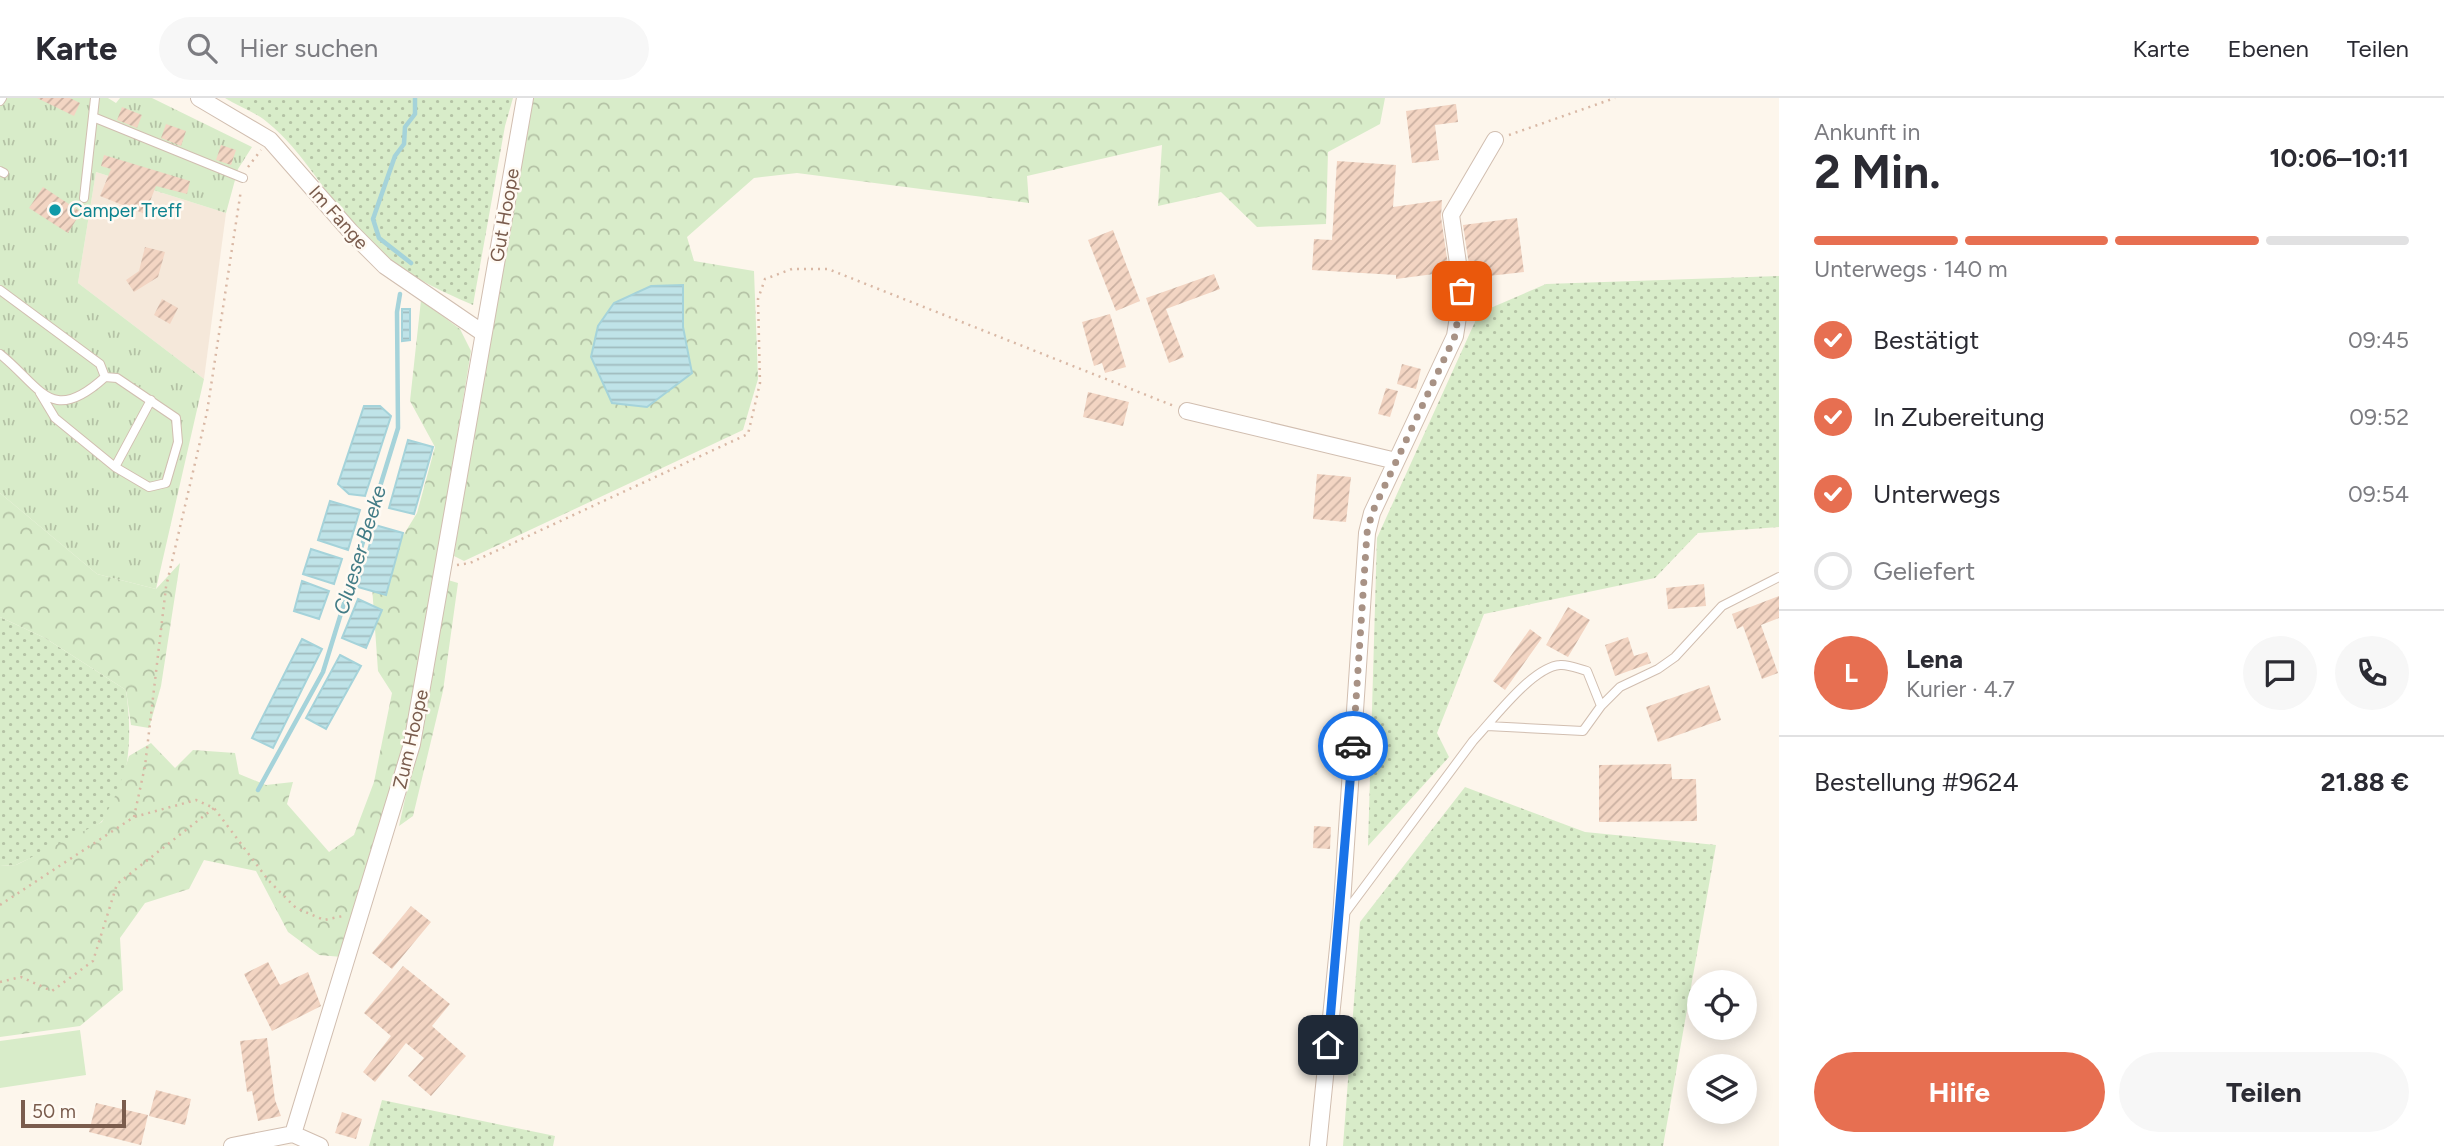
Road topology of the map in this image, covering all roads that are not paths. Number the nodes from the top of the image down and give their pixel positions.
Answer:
1 (95, 98) edge
2 (199, 98) edge
3 (525, 98) edge
4 (93, 117) junction
5 (1495, 141) road end
6 (243, 178) road end
7 (84, 198) dead end
8 (0, 290) edge
9 (484, 333) junction
10 (0, 354) edge
11 (105, 377) junction
12 (40, 393) junction
13 (151, 400) junction
14 (1187, 411) road end
15 (1396, 461) junction
16 (115, 467) junction
17 (1779, 577) edge
18 (1601, 706) junction
19 (1488, 726) junction
20 (1341, 918) junction
21 (293, 1134) junction
22 (232, 1146) edge
23 (320, 1146) edge
24 (1318, 1146) edge

1 - 4 lane
2 - 9 street, Im Fange
3 - 9 street, Gut Hoope
4 - 6 lane
4 - 7 lane
5 - 15 street
8 - 11 lane
9 - 21 street, Zum Hoope
10 - 12 lane
11 - 12 lane
11 - 13 lane
12 - 16 lane
13 - 16 lane
13 - 16 lane
14 - 15 street
15 - 20 street
17 - 18 lane
18 - 19 lane
18 - 19 lane
19 - 20 lane
20 - 24 street
21 - 22 street
21 - 23 street

